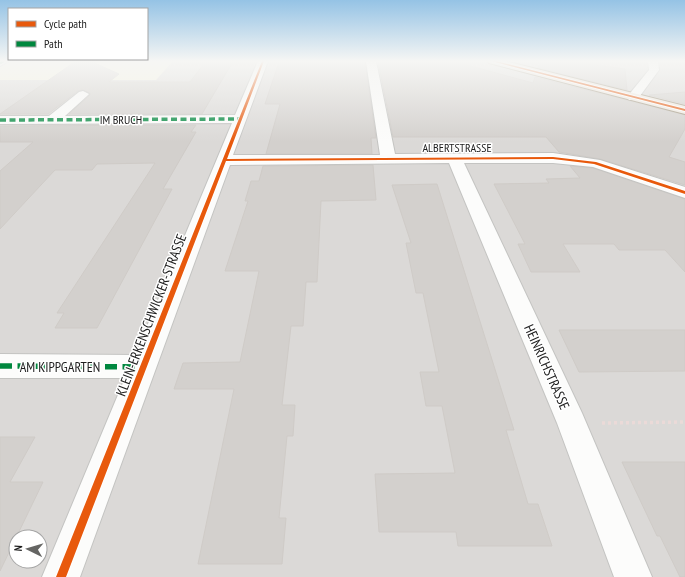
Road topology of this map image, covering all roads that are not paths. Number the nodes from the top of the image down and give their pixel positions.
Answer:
1 (253, 88) edge
2 (376, 88) edge
3 (597, 88) edge
4 (640, 88) edge
5 (83, 94) dead end
6 (633, 97) junction
7 (685, 110) edge
8 (241, 119) junction
9 (0, 120) edge
10 (52, 120) junction
11 (388, 159) junction
12 (454, 159) junction
13 (224, 160) junction
14 (685, 193) edge
15 (0, 366) edge
16 (144, 367) junction
17 (61, 577) edge
18 (633, 577) edge

1 - 8 street, KLEIN-ERKENSCHWICKER-STRASSE
2 - 11 street
3 - 6 main road
4 - 6 street
5 - 10 street
6 - 7 main road
8 - 10 street, IM BRUCH
8 - 13 street, KLEIN-ERKENSCHWICKER-STRASSE
9 - 10 street, IM BRUCH
11 - 12 street, ALBERTSTRASSE
11 - 13 street, ALBERTSTRASSE
12 - 14 street, ALBERTSTRASSE
12 - 18 street, HEINRICHSTRASSE
13 - 16 street, KLEIN-ERKENSCHWICKER-STRASSE
15 - 16 street, AM KIPPGARTEN
16 - 17 street, KLEIN-ERKENSCHWICKER-STRASSE

